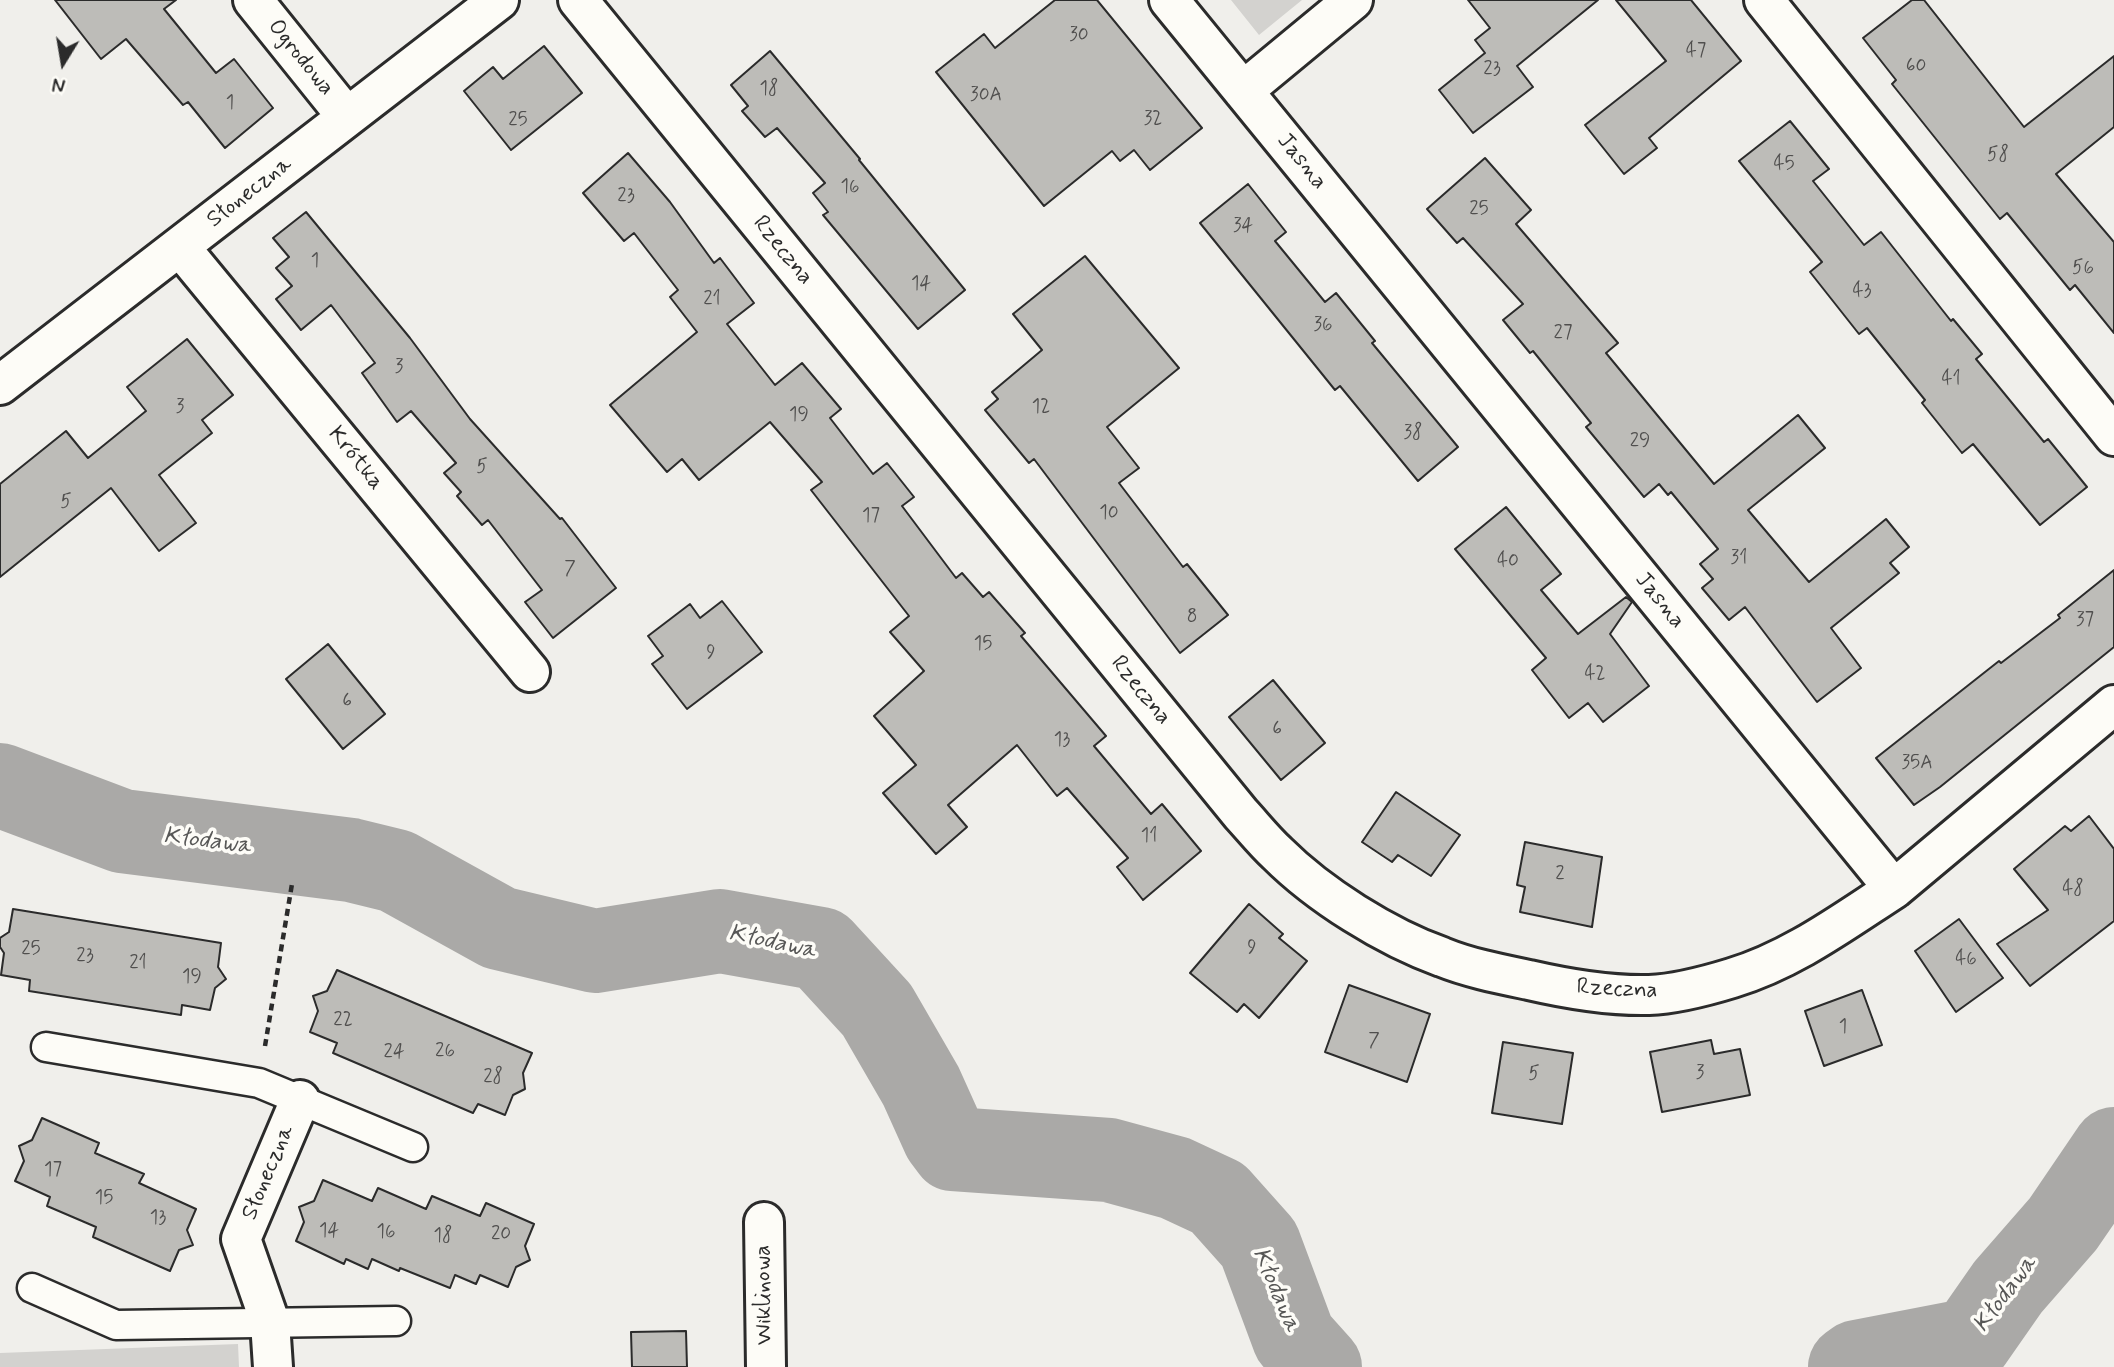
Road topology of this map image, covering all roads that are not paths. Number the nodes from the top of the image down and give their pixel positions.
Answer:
1 (253, 0) edge
2 (499, 0) edge
3 (578, 0) edge
4 (1169, 0) edge
5 (1353, 0) edge
6 (1764, 0) edge
7 (1243, 91) junction
8 (347, 117) junction
9 (180, 247) junction
10 (0, 385) edge
11 (2114, 436) edge
12 (530, 672) dead end
13 (2114, 705) edge
14 (1894, 889) junction
15 (46, 1047) dead end
16 (300, 1100) junction
17 (413, 1147) dead end
18 (764, 1222) dead end
19 (32, 1288) dead end
20 (396, 1321) dead end
21 (271, 1322) junction
22 (273, 1367) edge
23 (766, 1367) edge

1 - 8 street, Ogrodowa
2 - 8 street, Słoneczna
3 - 14 street, Rzeczna
4 - 7 street, Jasna
5 - 7 street
6 - 11 street
7 - 14 street, Jasna
8 - 9 street, Słoneczna
9 - 10 street, Słoneczna
9 - 12 street, Krótka
13 - 14 street
15 - 16 lane
16 - 17 lane
16 - 21 street, Słoneczna
18 - 23 street, Wiklinowa
19 - 21 lane
20 - 21 lane
21 - 22 street, Słoneczna

